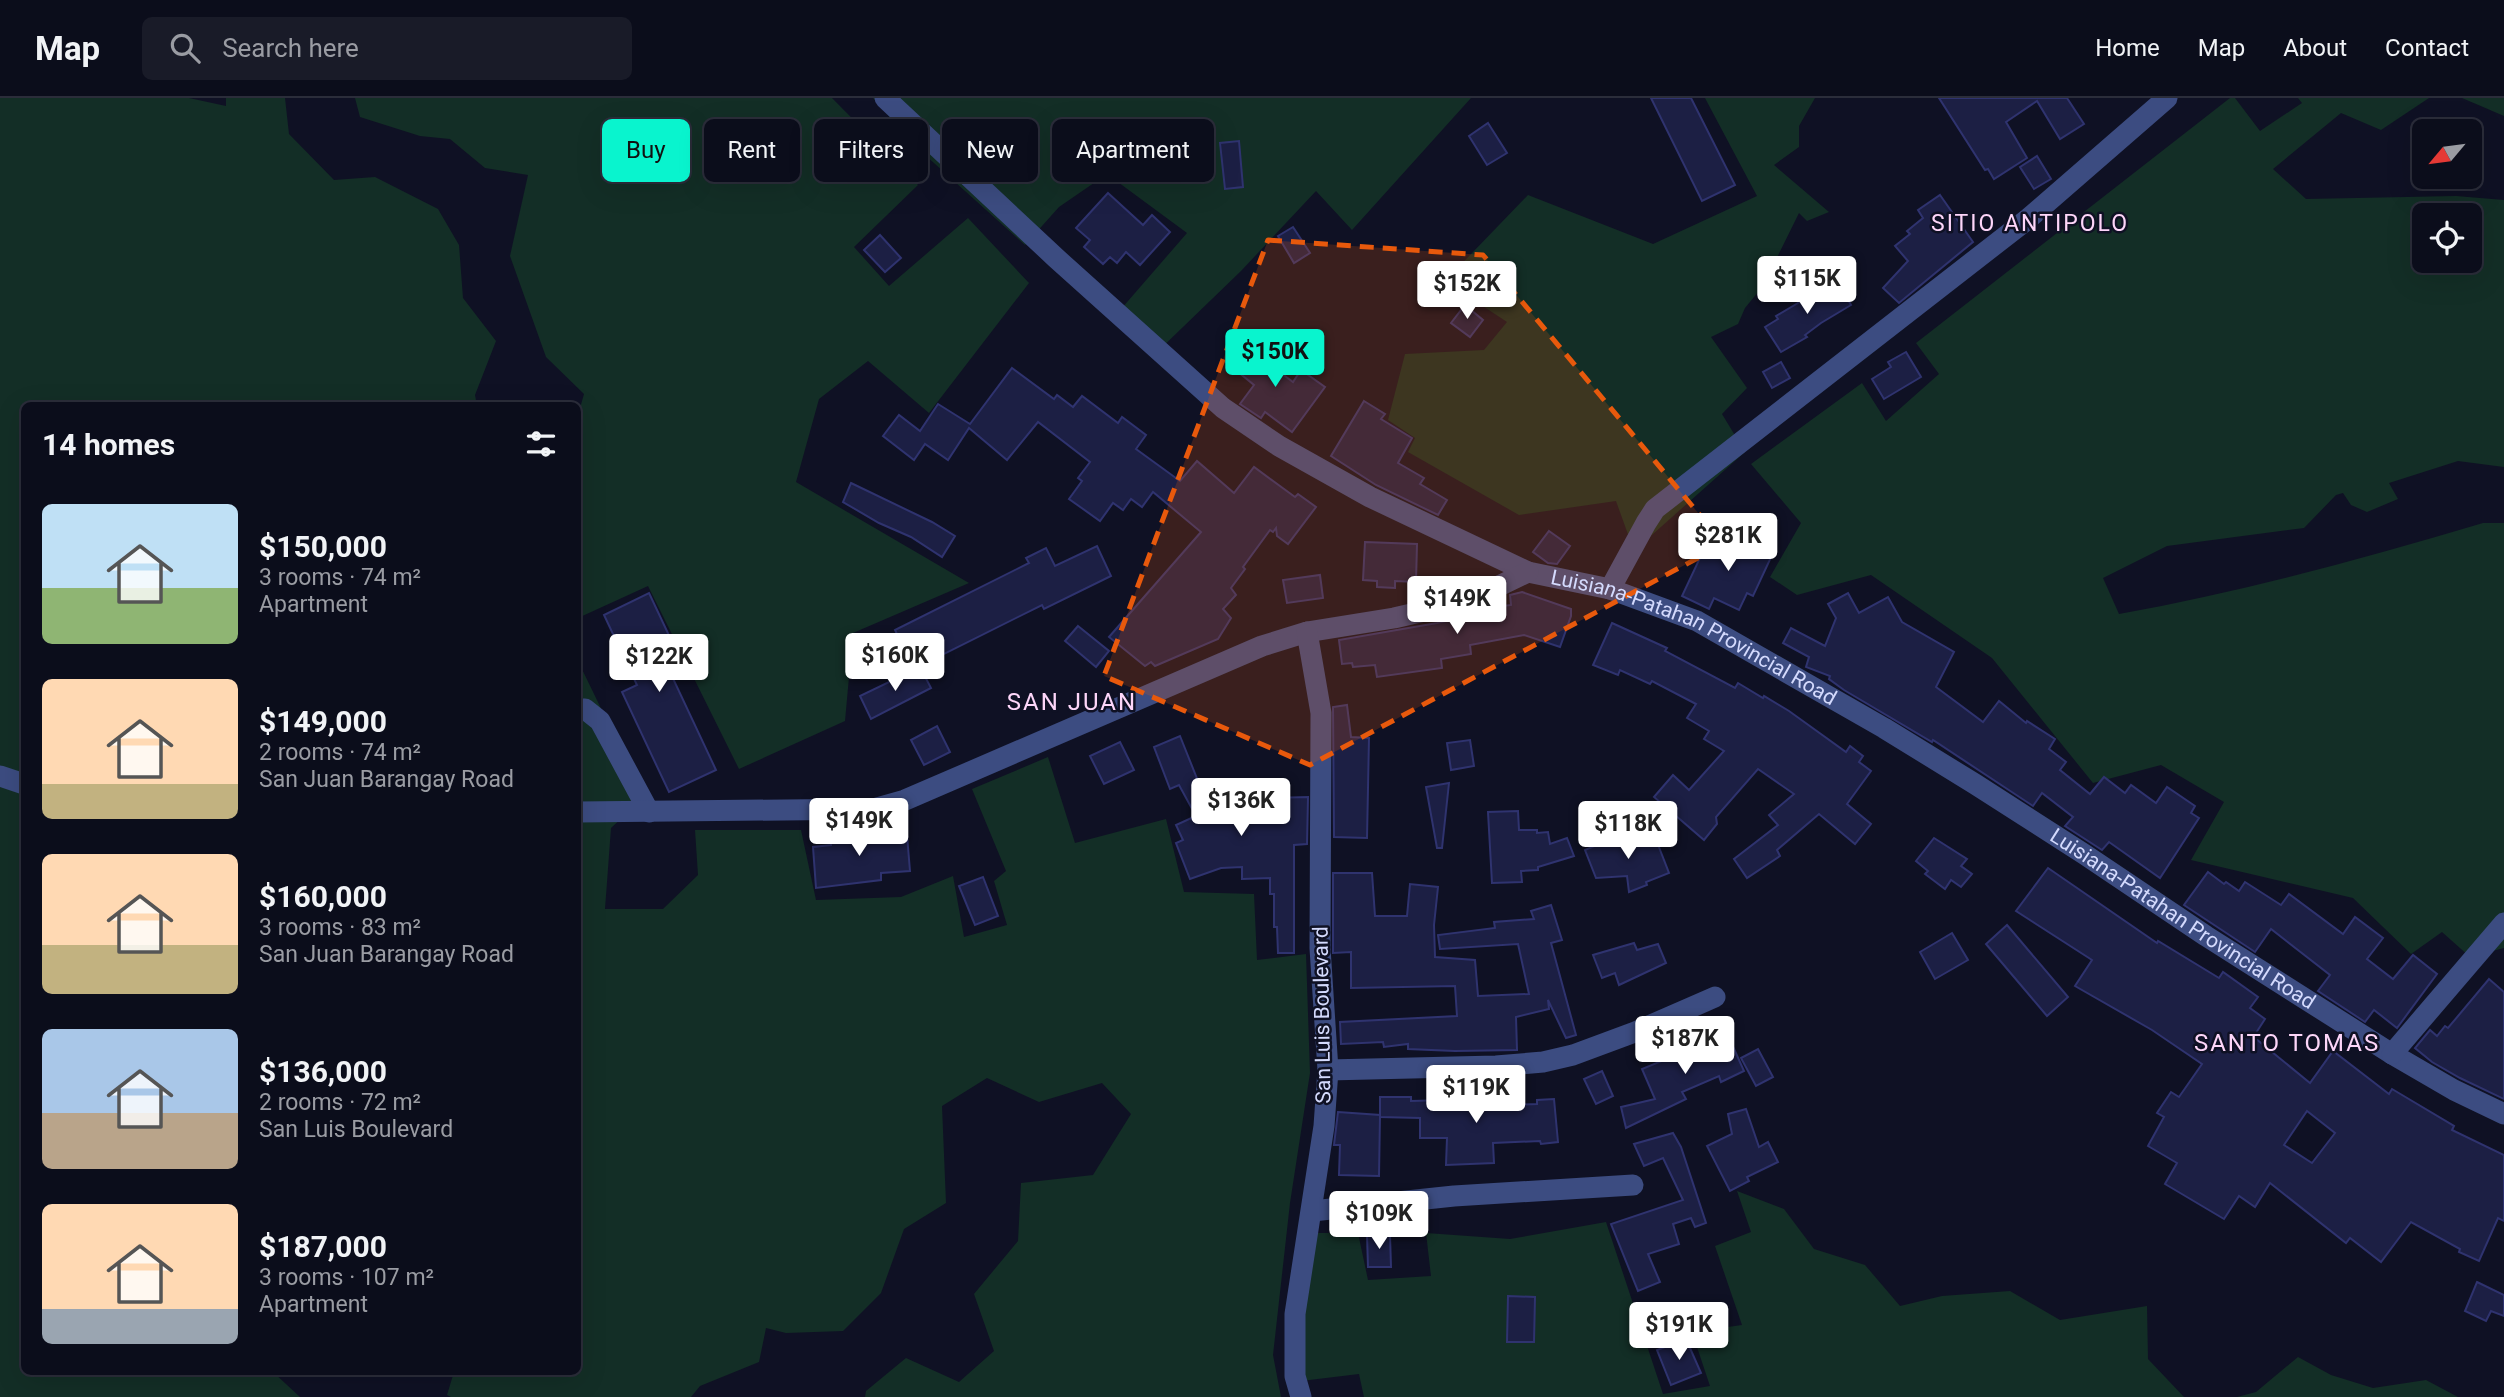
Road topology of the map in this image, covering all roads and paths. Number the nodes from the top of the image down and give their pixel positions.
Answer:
1 (885, 98) edge
2 (2167, 98) edge
3 (1528, 572) junction
4 (1610, 589) junction
5 (1307, 632) junction
6 (581, 709) edge
7 (0, 776) edge
8 (21, 783) edge
9 (581, 812) edge
10 (649, 812) junction
11 (2504, 923) edge
12 (1715, 997) dead end
13 (2392, 1054) junction
14 (1328, 1070) junction
15 (2504, 1114) edge
16 (1633, 1185) dead end
17 (1312, 1211) junction
18 (1301, 1397) edge

1 - 3 street, Luisiana-Patahan Provincial Road
2 - 4 street
3 - 4 street, Luisiana-Patahan Provincial Road
3 - 5 street
4 - 13 street, Luisiana-Patahan Provincial Road
5 - 10 street
5 - 14 street, San Luis Boulevard
6 - 10 street
7 - 8 street
9 - 10 street
11 - 13 street
12 - 14 street
13 - 15 street, Luisiana-Patahan Provincial Road
14 - 17 street, San Luis Boulevard
16 - 17 street
17 - 18 street, San Luis Boulevard

